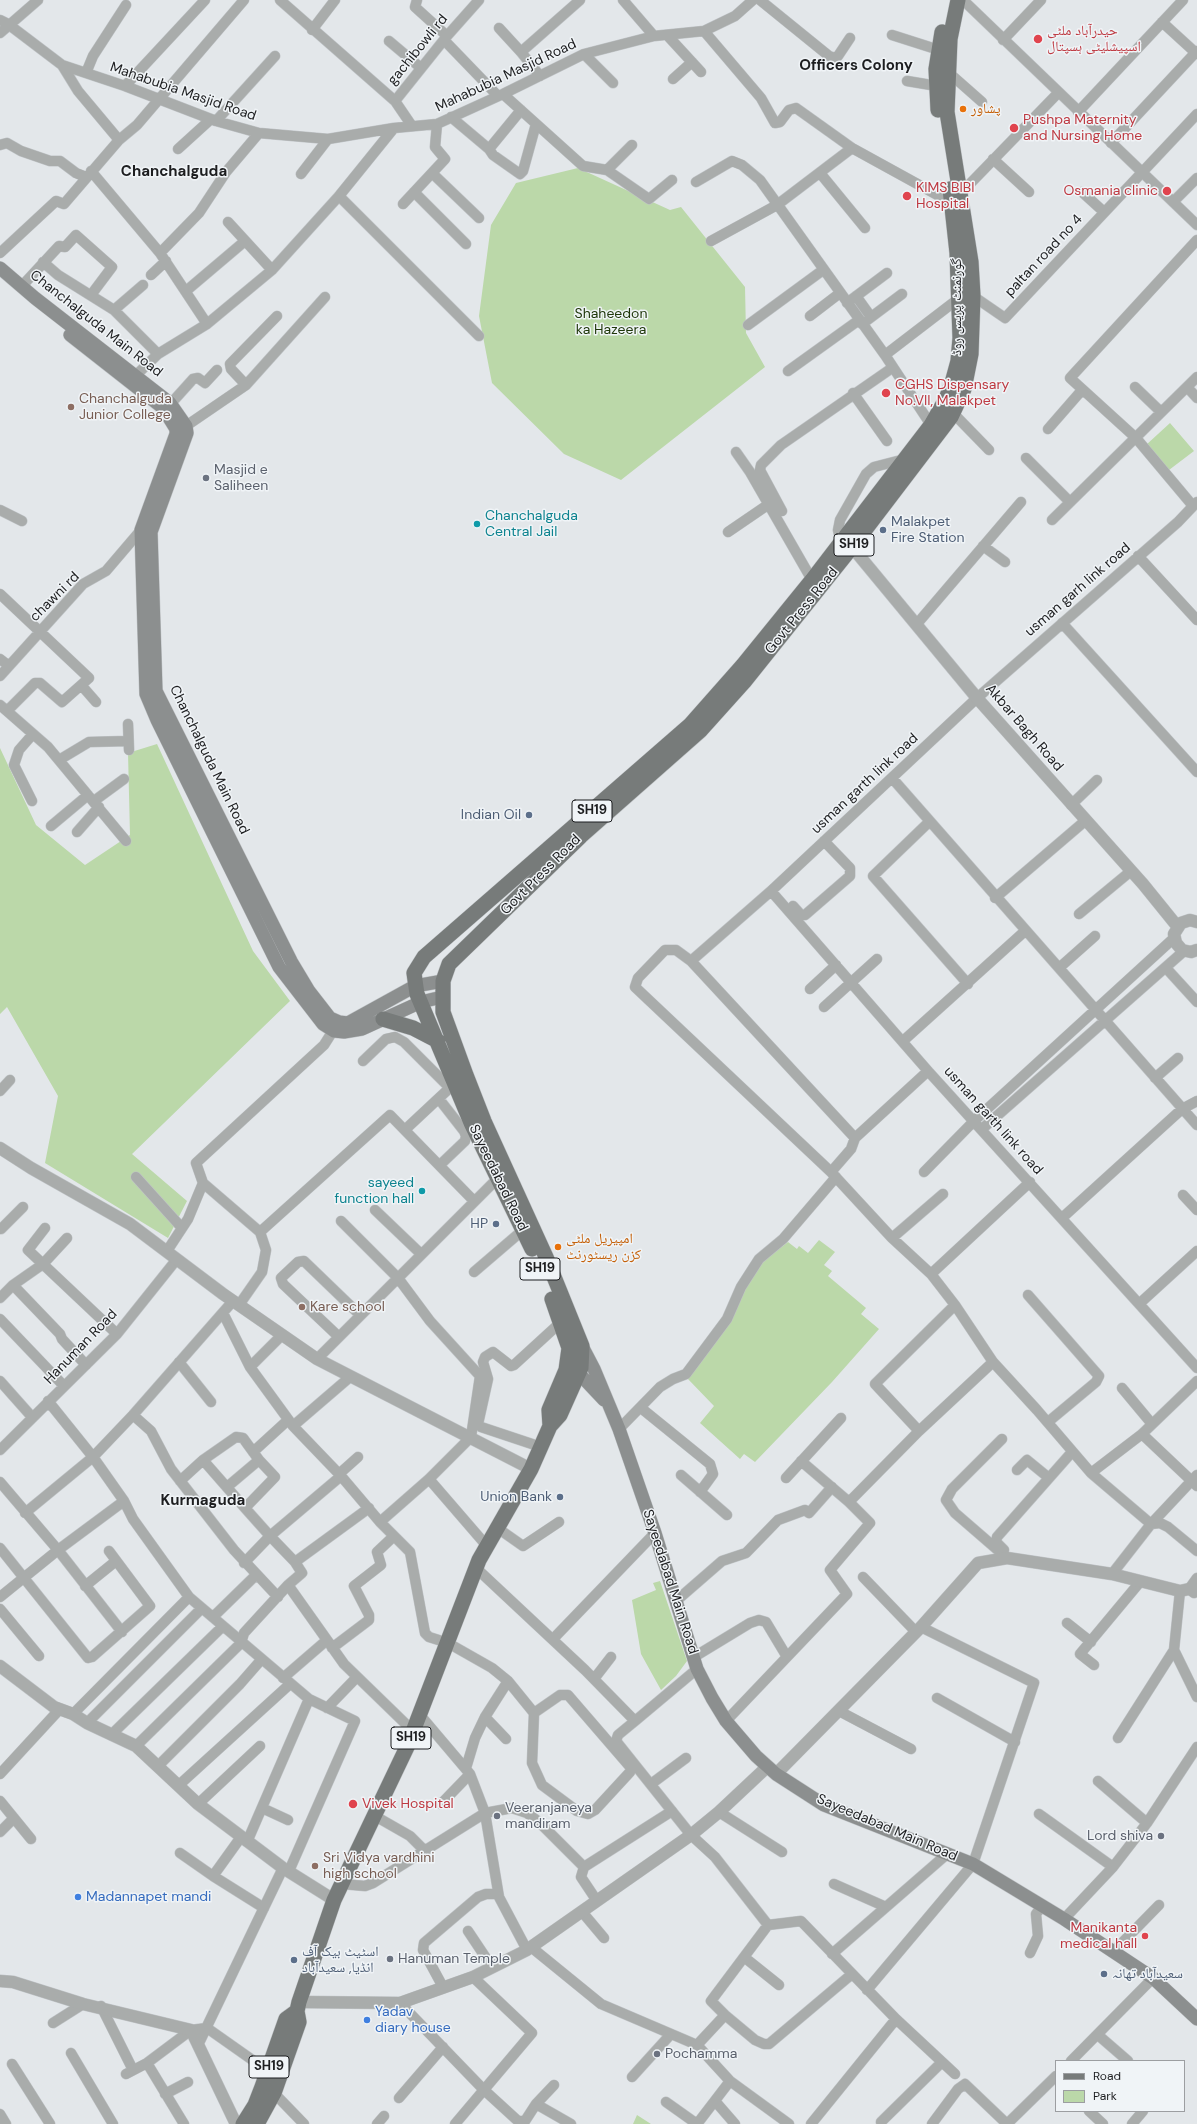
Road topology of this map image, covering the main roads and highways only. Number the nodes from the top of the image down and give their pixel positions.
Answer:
1 (948, 0) edge
2 (958, 0) edge
3 (956, 198) junction
4 (0, 268) edge
5 (0, 279) edge
6 (965, 297) junction
7 (133, 378) junction
8 (847, 545) junction
9 (443, 981) junction
10 (418, 994) junction
11 (443, 1004) junction
12 (383, 1020) junction
13 (336, 1026) junction
14 (438, 1041) junction
15 (575, 1347) junction
16 (581, 1367) junction
17 (298, 2007) junction
18 (1197, 2019) edge
19 (243, 2124) edge
20 (257, 2124) edge

1 - 3 main road, SH19
2 - 3 main road, Govt Press Road / SH19
3 - 6 main road, Govt Press Road / SH19
4 - 7 main road, Chanchalguda Main Road
5 - 7 main road, Chanchalguda Main Road
6 - 8 main road, گورنمنٹ پریس روڈ / SH19
6 - 8 main road, Govt Press Road / SH19
7 - 13 main road, Chanchalguda Main Road
8 - 9 main road, Govt Press Road / SH19
8 - 10 main road, گورنمنٹ پریس روڈ / SH19
9 - 10 main road
9 - 11 main road, SH19
10 - 11 main road
10 - 12 main road
10 - 13 main road
10 - 14 main road, Sayeedabad Road / SH19
11 - 15 main road, Sayeedabad Road / SH19
12 - 13 main road
12 - 14 main road
14 - 15 main road, Sayeedabad Road / SH19
15 - 16 main road, Sayeedabad Road / SH19
15 - 16 main road, Sayeedabad Main Road
16 - 17 main road, SH19
16 - 18 main road, Sayeedabad Main Road
17 - 19 main road, SH19
17 - 20 main road, SH19

